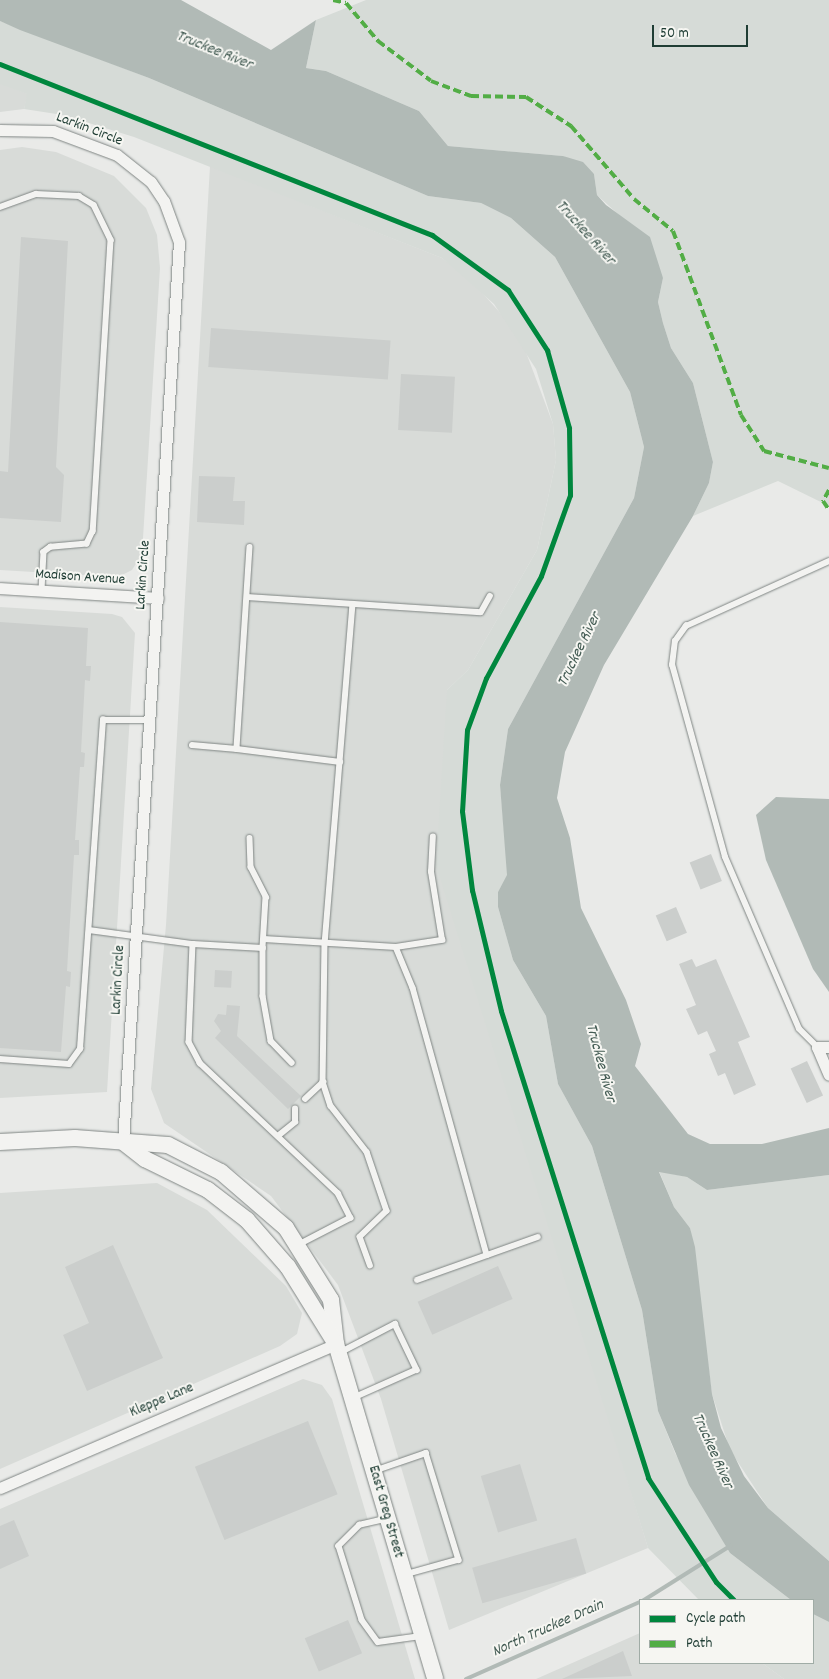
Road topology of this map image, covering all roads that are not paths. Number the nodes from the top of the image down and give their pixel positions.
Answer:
1 (0, 130) edge
2 (0, 207) edge
3 (250, 547) dead end
4 (829, 561) edge
5 (0, 588) edge
6 (42, 590) junction
7 (490, 596) dead end
8 (247, 597) junction
9 (158, 598) junction
10 (353, 604) junction
11 (150, 720) junction
12 (192, 745) dead end
13 (237, 749) junction
14 (340, 762) junction
15 (433, 836) dead end
16 (250, 838) dead end
17 (89, 930) junction
18 (136, 935) junction
19 (264, 939) junction
20 (325, 942) junction
21 (194, 944) junction
22 (396, 946) junction
23 (263, 948) junction
24 (823, 1047) edge
25 (0, 1059) edge
26 (292, 1064) dead end
27 (829, 1075) edge
28 (323, 1082) junction
29 (305, 1099) dead end
30 (295, 1109) dead end
31 (278, 1136) junction
32 (0, 1142) edge
33 (123, 1142) junction
34 (538, 1237) dead end
35 (299, 1245) junction
36 (487, 1255) junction
37 (370, 1265) dead end
38 (417, 1280) dead end
39 (337, 1349) junction
40 (352, 1398) junction
41 (373, 1471) junction
42 (0, 1488) edge
43 (387, 1519) junction
44 (403, 1575) junction
45 (421, 1636) junction
46 (435, 1679) edge

1 - 9 street, Larkin Circle
2 - 6 lane
3 - 8 lane
4 - 24 lane
5 - 6 street, Madison Avenue
6 - 9 street, Madison Avenue
7 - 10 lane
8 - 10 lane
8 - 13 lane
9 - 11 street, Larkin Circle
10 - 14 lane
11 - 17 lane
11 - 18 street, Larkin Circle
12 - 13 lane
13 - 14 lane
14 - 20 lane
15 - 22 lane
16 - 19 lane
17 - 18 lane
17 - 25 lane
18 - 21 lane
18 - 33 street, Larkin Circle
19 - 20 lane
19 - 23 lane
20 - 22 lane
20 - 28 lane
21 - 23 lane
21 - 31 lane
22 - 36 lane
23 - 26 lane
24 - 27 street
28 - 29 lane
28 - 37 lane
30 - 31 lane
31 - 35 lane
32 - 33 main road, East Greg Street
33 - 35 main road, East Greg Street
33 - 39 main road, East Greg Street
34 - 36 lane
35 - 39 main road, East Greg Street
36 - 38 lane
39 - 40 main road, East Greg Street
39 - 40 lane
39 - 42 street, Kleppe Lane
40 - 41 main road, East Greg Street
41 - 43 main road, East Greg Street
41 - 44 lane
43 - 44 main road, East Greg Street
43 - 45 lane
44 - 45 main road, East Greg Street
45 - 46 main road, East Greg Street

